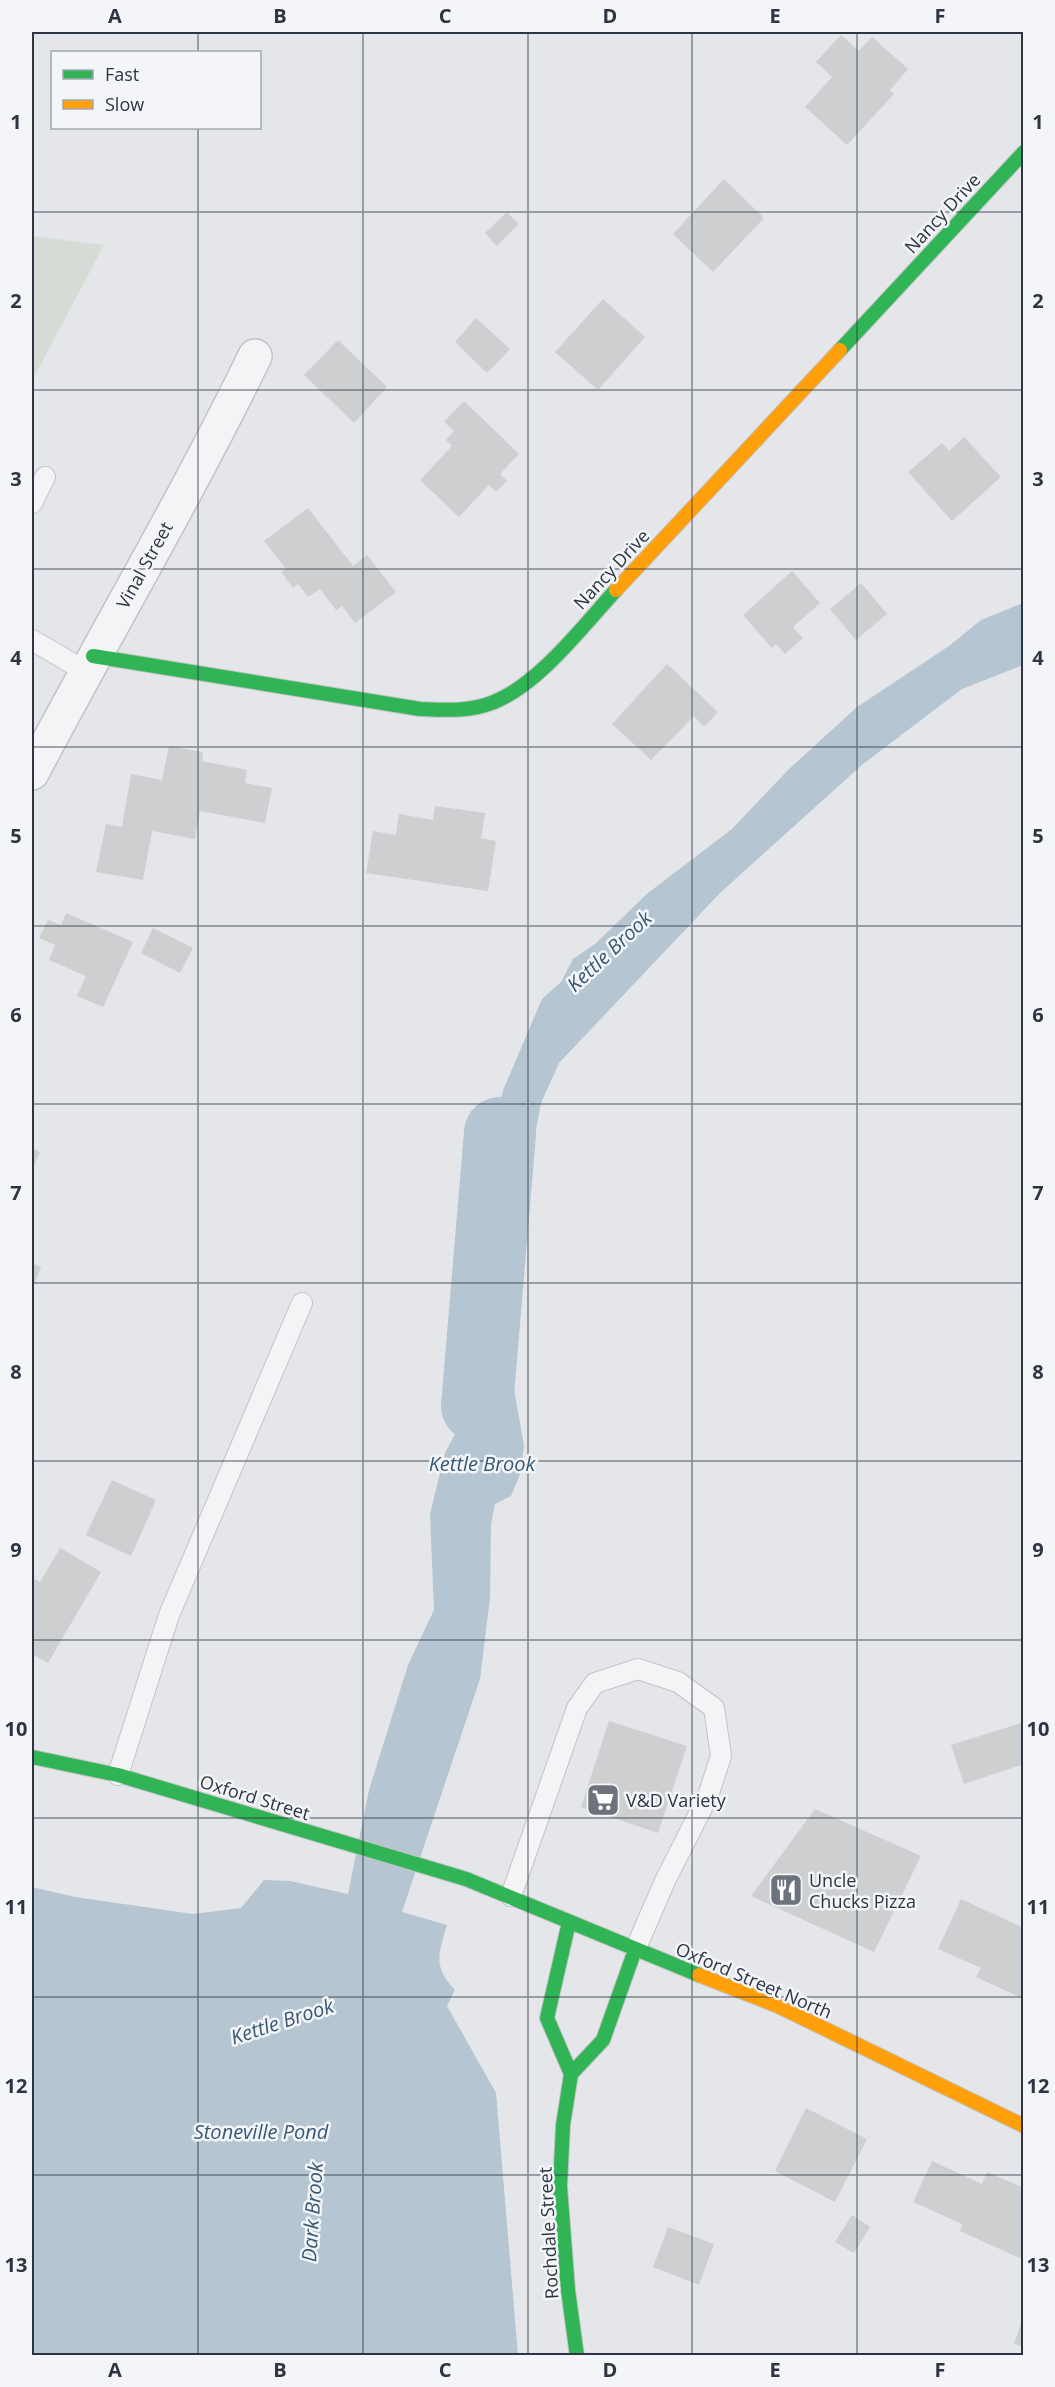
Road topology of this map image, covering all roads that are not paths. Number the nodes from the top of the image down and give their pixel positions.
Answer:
1 (1023, 152) edge
2 (255, 356) dead end
3 (45, 477) dead end
4 (32, 503) edge
5 (32, 640) edge
6 (89, 663) junction
7 (32, 773) edge
8 (302, 1303) dead end
9 (32, 1757) edge
10 (118, 1775) junction
11 (466, 1879) joint
12 (511, 1896) junction
13 (568, 1922) junction
14 (635, 1950) junction
15 (571, 2074) junction
16 (1023, 2126) edge
17 (577, 2355) edge

1 - 6 street, Nancy Drive
2 - 6 street, Vinal Street
3 - 4 lane
5 - 6 lane
6 - 7 street, Vinal Street
8 - 10 lane
9 - 10 street, Oxford Street
10 - 11 street, Oxford Street
11 - 12 street, Oxford Street North
12 - 13 street, Oxford Street North
12 - 14 lane
13 - 14 street, Oxford Street North
13 - 15 street
14 - 15 street
14 - 16 street, Oxford Street North
15 - 17 street, Rochdale Street

